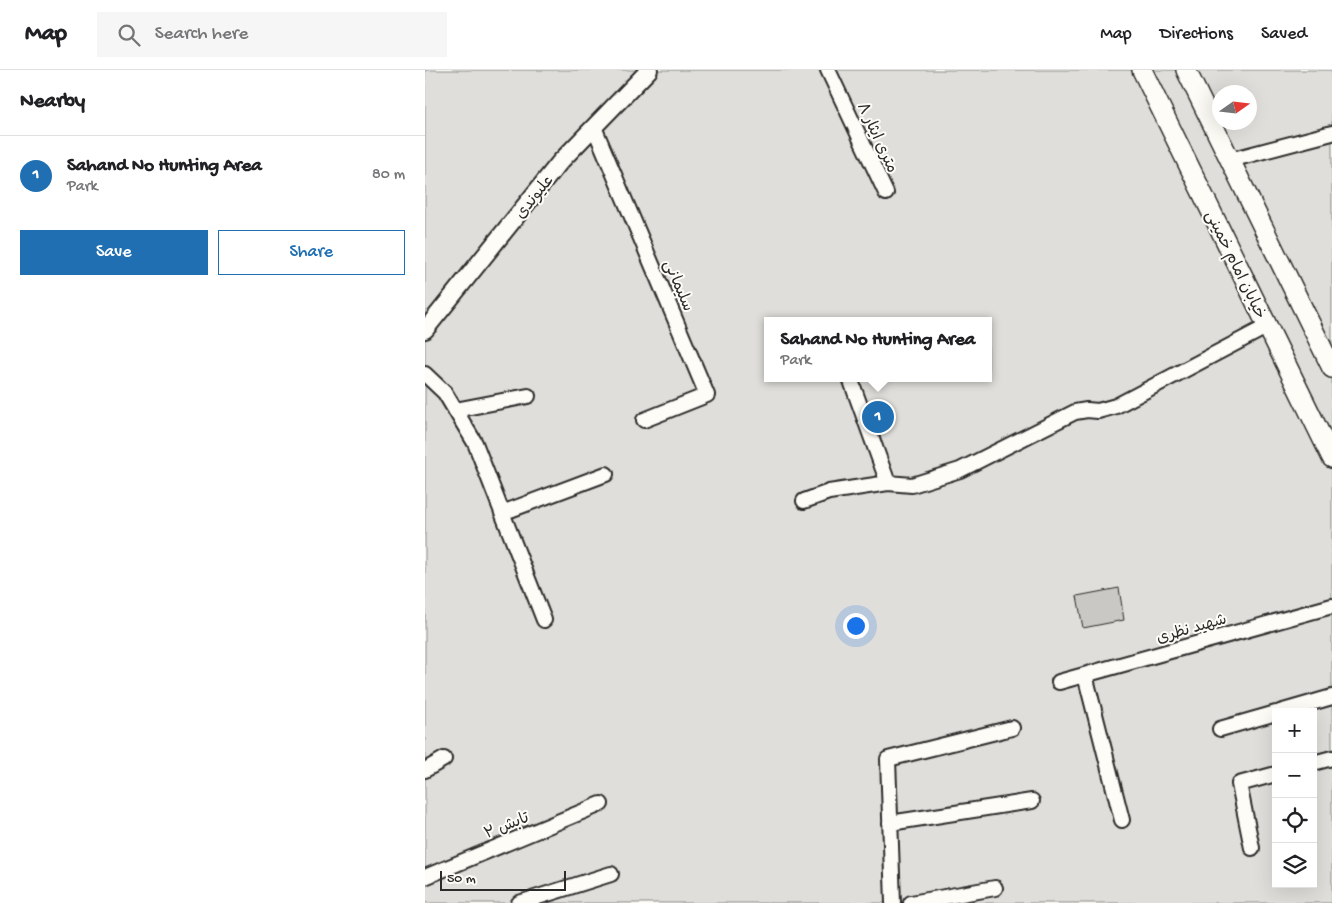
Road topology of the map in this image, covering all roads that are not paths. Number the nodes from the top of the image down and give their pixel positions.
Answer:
1 (649, 70) edge
2 (828, 70) edge
3 (1142, 70) edge
4 (1186, 70) edge
5 (594, 128) junction
6 (1332, 133) edge
7 (1229, 160) junction
8 (886, 193) dead end
9 (1268, 326) junction
10 (425, 330) edge
11 (1332, 368) edge
12 (425, 374) edge
13 (852, 382) edge
14 (528, 396) dead end
15 (455, 410) junction
16 (644, 420) dead end
17 (1332, 458) edge
18 (606, 474) dead end
19 (888, 483) junction
20 (804, 501) dead end
21 (502, 513) junction
22 (1332, 606) edge
23 (544, 620) dead end
24 (1085, 675) junction
25 (1059, 682) dead end
26 (1332, 696) edge
27 (1293, 708) edge
28 (1272, 714) edge
29 (1013, 728) dead end
30 (1220, 729) dead end
31 (1332, 758) edge
32 (444, 759) dead end
33 (1317, 762) edge
34 (425, 770) edge
35 (1272, 775) edge
36 (1032, 802) dead end
37 (601, 804) dead end
38 (1122, 820) dead end
39 (890, 823) junction
40 (1252, 848) dead end
41 (611, 874) dead end
42 (425, 877) edge
43 (995, 888) dead end
44 (519, 903) edge
45 (893, 903) edge
46 (911, 903) edge

1 - 5 street, علیوندی
2 - 8 street, ۸ متری ایثار
3 - 9 main road, خیابان امام خمینی
4 - 7 main road
5 - 10 street, علیوندی
5 - 16 street, سلیمانی
6 - 7 street
7 - 11 main road
9 - 17 main road, خیابان امام خمینی
9 - 19 street
12 - 15 street
13 - 19 street
14 - 15 street
15 - 21 street
18 - 21 street
19 - 20 street
21 - 23 street
22 - 24 street, شهید نظری
24 - 25 street, شهید نظری
24 - 38 street
26 - 27 street
28 - 30 street
29 - 39 street
31 - 33 street
32 - 34 street
35 - 40 street
36 - 39 street
37 - 42 street, تابش ۲
39 - 45 street
41 - 44 street
43 - 46 street

